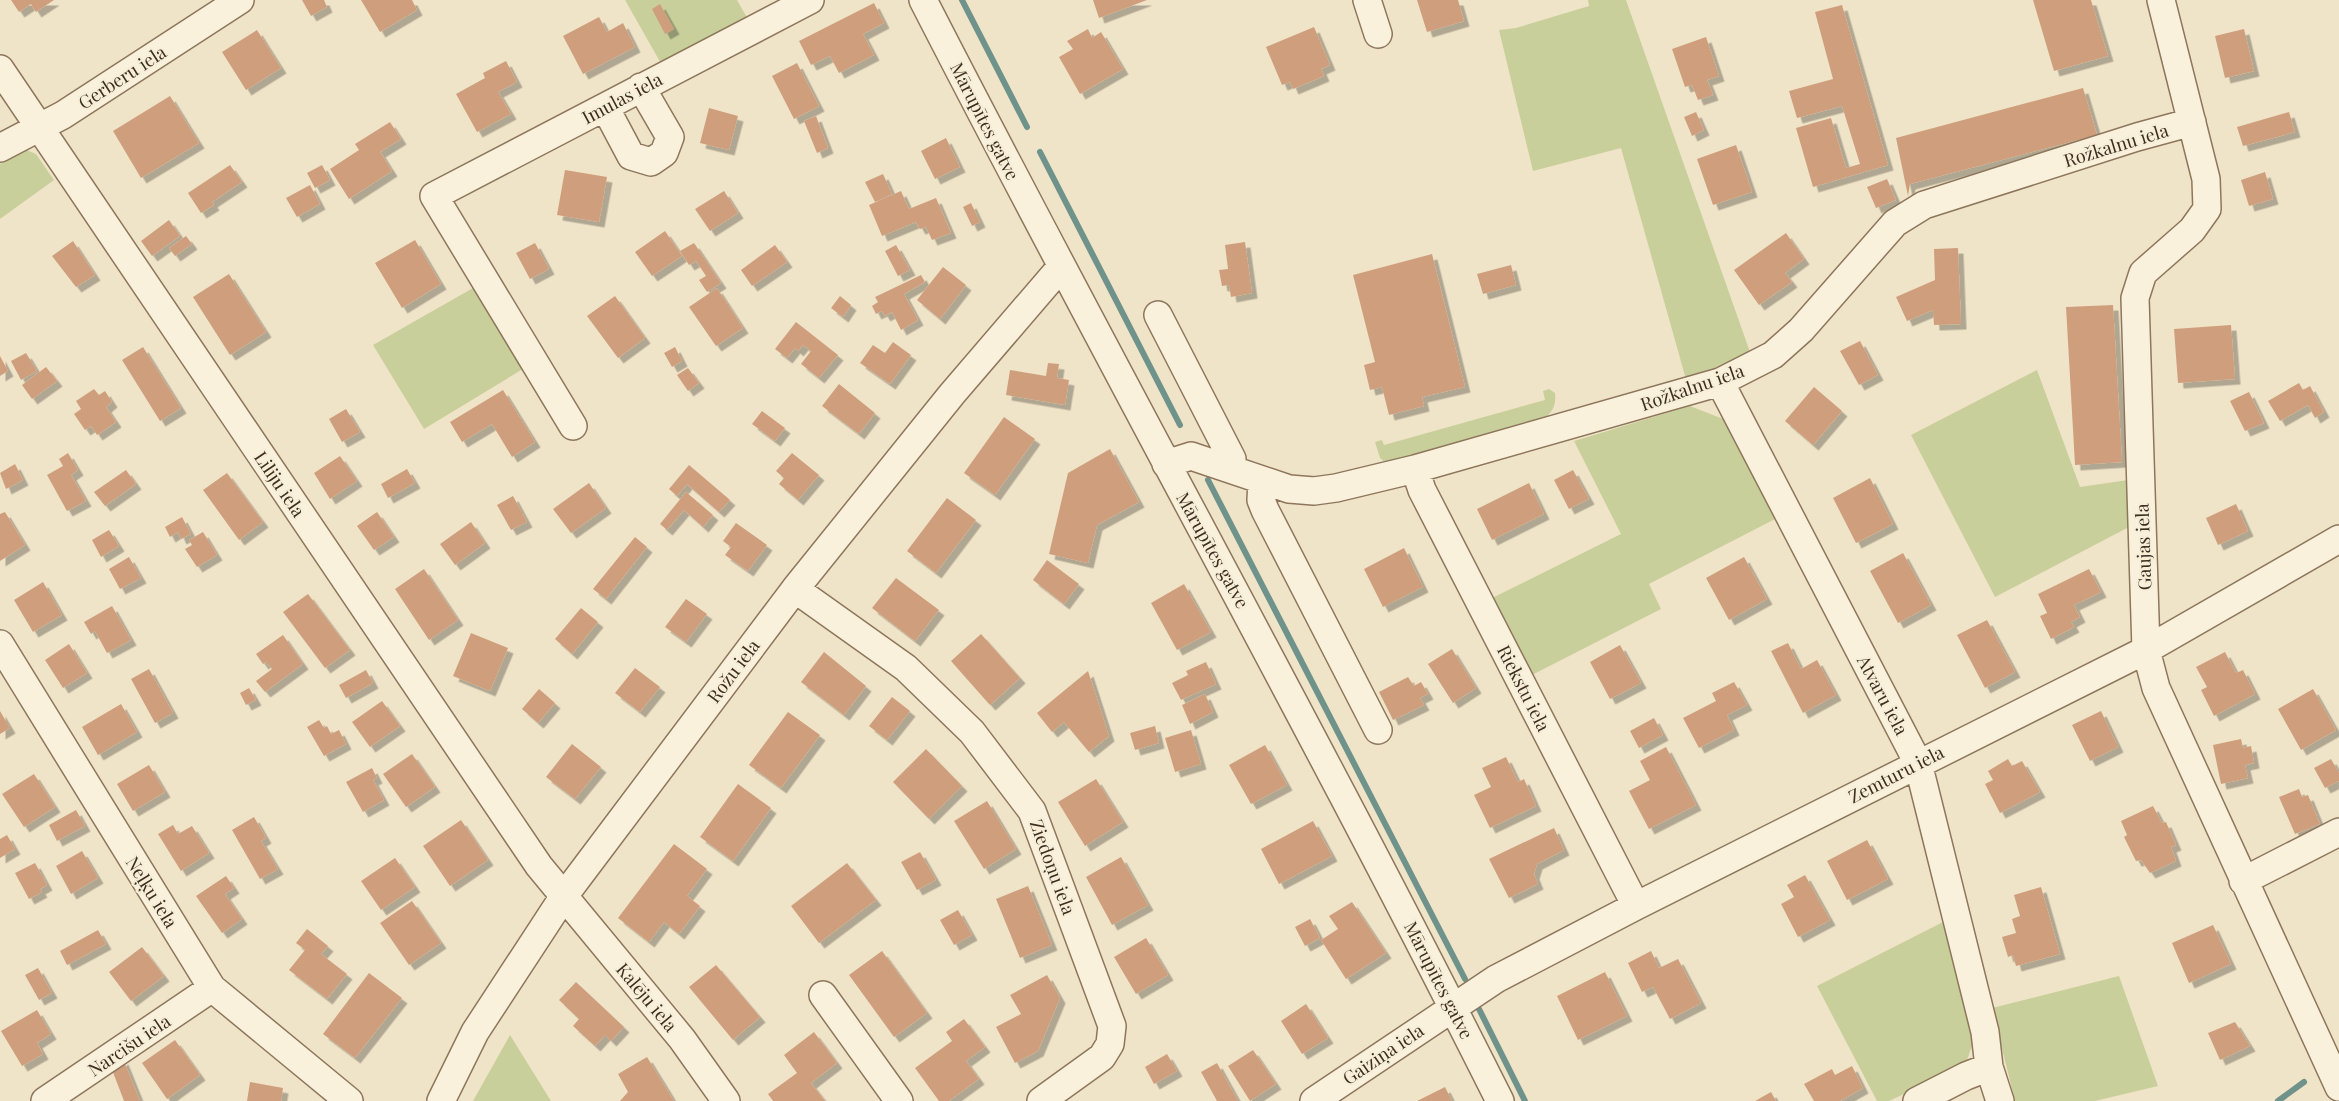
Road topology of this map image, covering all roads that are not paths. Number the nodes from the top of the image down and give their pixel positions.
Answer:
1 (240, 0) edge
2 (810, 0) edge
3 (923, 0) edge
4 (1367, 0) edge
5 (2161, 0) edge
6 (1378, 34) dead end
7 (0, 69) edge
8 (640, 87) junction
9 (604, 107) junction
10 (2192, 122) junction
11 (39, 127) junction
12 (0, 148) edge
13 (1061, 267) junction
14 (1158, 315) dead end
15 (1720, 382) junction
16 (1210, 414) junction
17 (573, 426) dead end
18 (1179, 460) junction
19 (1231, 469) junction
20 (1415, 469) junction
21 (1262, 481) junction
22 (2339, 538) edge
23 (795, 589) junction
24 (0, 644) edge
25 (2146, 650) junction
26 (1378, 730) dead end
27 (1918, 762) junction
28 (2339, 832) edge
29 (2243, 881) junction
30 (564, 896) junction
31 (1636, 906) junction
32 (212, 988) junction
33 (824, 995) dead end
34 (1453, 1007) junction
35 (1989, 1067) junction
36 (2339, 1087) edge
37 (45, 1101) edge
38 (349, 1101) edge
39 (441, 1101) edge
40 (726, 1101) edge
41 (899, 1101) edge
42 (1041, 1101) edge
43 (1314, 1101) edge
44 (1500, 1101) edge
45 (1917, 1101) edge
46 (2000, 1101) edge

1 - 11 street, Gerberu iela
2 - 8 street, Imulas iela
3 - 13 street, Mārupītes gatve
4 - 6 street
5 - 10 street, Gaujas iela
7 - 11 street, Liliju iela
8 - 9 street, Imulas iela
8 - 9 street
9 - 17 street, Imulas iela
10 - 15 street, Rožkalnu iela
10 - 25 street, Gaujas iela
11 - 12 street, Gerberu iela
11 - 30 street, Liliju iela
13 - 18 street, Mārupītes gatve
13 - 23 street, Rožu iela
14 - 16 street
15 - 20 street, Rožkalnu iela
15 - 27 street, Atvaru iela
16 - 18 street
16 - 19 street
18 - 19 street, Rožkalnu iela
18 - 34 street, Mārupītes gatve
19 - 21 street, Rožkalnu iela
20 - 21 street, Rožkalnu iela
20 - 31 street, Riekstu iela
21 - 26 street
22 - 25 street, Zemturu iela
23 - 30 street, Rožu iela
23 - 42 street, Ziedoņu iela
24 - 32 street, Neļķu iela
25 - 27 street, Zemturu iela
25 - 29 street, Gaujas iela
27 - 31 street, Zemturu iela
27 - 35 street, Atvaru iela
28 - 29 street
29 - 36 street, Gaujas iela
30 - 39 street, Rožu iela
30 - 40 street, Kalēju iela
31 - 34 street, Zemturu iela
32 - 37 street, Narcišu iela
32 - 38 street, Neļķu iela
33 - 41 street
34 - 43 street, Gaiziņa iela
34 - 44 street, Mārupītes gatve
35 - 45 street
35 - 46 street, Atvaru iela

